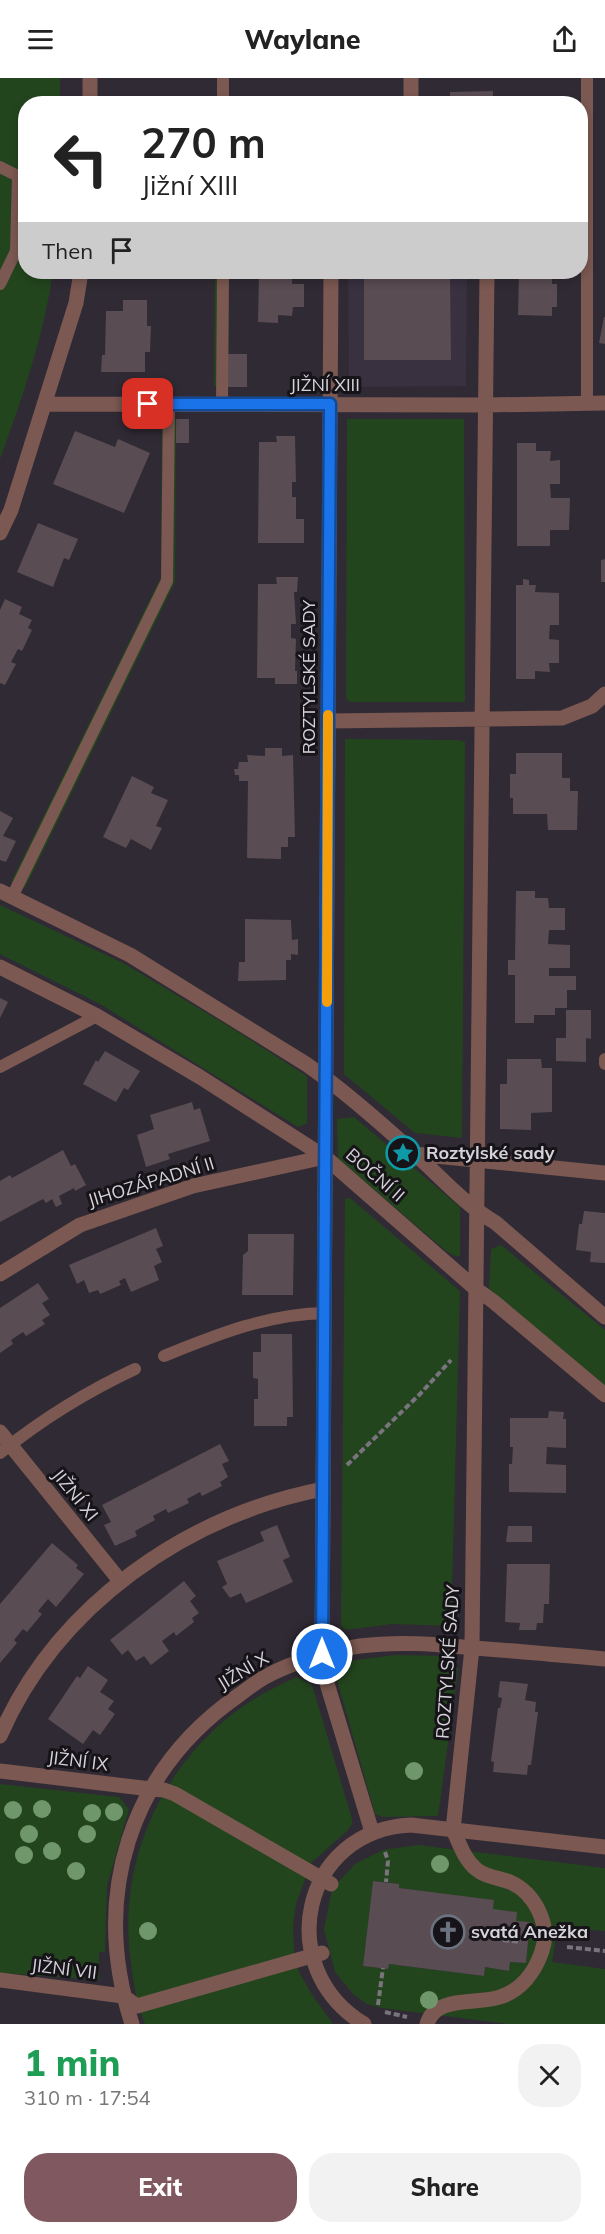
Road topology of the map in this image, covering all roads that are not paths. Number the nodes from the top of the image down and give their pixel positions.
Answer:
1 (90, 78) edge
2 (223, 78) edge
3 (411, 78) edge
4 (587, 78) edge
5 (90, 96) edge
6 (223, 96) edge
7 (411, 96) edge
8 (587, 96) edge
9 (0, 167) edge
10 (80, 279) edge
11 (223, 279) edge
12 (331, 279) edge
13 (487, 279) edge
14 (587, 279) edge
15 (0, 284) edge
16 (587, 403) junction
17 (605, 403) edge
18 (44, 404) junction
19 (168, 404) junction
20 (222, 404) junction
21 (330, 404) junction
22 (486, 405) junction
23 (0, 533) edge
24 (605, 694) edge
25 (483, 719) junction
26 (328, 721) junction
27 (6, 894) edge
28 (0, 967) edge
29 (97, 1016) junction
30 (605, 1059) edge
31 (605, 1064) edge
32 (0, 1066) edge
33 (326, 1078) junction
34 (416, 1154) junction
35 (325, 1157) junction
36 (478, 1161) junction
37 (605, 1173) edge
38 (477, 1212) junction
39 (0, 1274) edge
40 (476, 1290) junction
41 (325, 1313) junction
42 (605, 1317) edge
43 (164, 1356) dead end
44 (135, 1369) dead end
45 (605, 1395) edge
46 (0, 1432) edge
47 (5, 1449) edge
48 (323, 1489) junction
49 (121, 1582) junction
50 (472, 1648) junction
51 (322, 1654) junction
52 (605, 1659) edge
53 (0, 1736) edge
54 (0, 1771) edge
55 (151, 1788) junction
56 (453, 1830) junction
57 (377, 1838) junction
58 (605, 1847) edge
59 (326, 1881) junction
60 (317, 1954) junction
61 (0, 1980) edge
62 (123, 1996) junction
63 (354, 2021) edge
64 (427, 2022) edge
65 (132, 2024) edge

1 - 5 street
2 - 6 lane
3 - 7 street
4 - 8 lane
9 - 15 lane
10 - 18 street
11 - 20 lane
12 - 21 street, ROZTYLSKÉ SADY
13 - 22 street, ROZTYLSKÉ SADY
14 - 16 lane
16 - 17 street, JIŽNÍ XIII
16 - 22 street, JIŽNÍ XIII
18 - 19 street, JIŽNÍ XIII
18 - 23 street
19 - 20 street, JIŽNÍ XIII
19 - 27 lane
20 - 21 street, JIŽNÍ XIII
21 - 22 street, JIŽNÍ XIII
21 - 26 street, ROZTYLSKÉ SADY
22 - 25 street, ROZTYLSKÉ SADY
24 - 25 street
25 - 26 street
25 - 36 street, ROZTYLSKÉ SADY
26 - 33 street, ROZTYLSKÉ SADY
27 - 33 street
28 - 29 street, BOČNÍ II
29 - 32 lane
29 - 35 street, BOČNÍ II
30 - 31 lane
33 - 34 street
33 - 35 street, ROZTYLSKÉ SADY
34 - 36 street
34 - 38 street
35 - 39 street, JIHOZÁPADNÍ II
35 - 40 street, BOČNÍ II
35 - 41 street, ROZTYLSKÉ SADY
36 - 37 street
36 - 38 street, ROZTYLSKÉ SADY
38 - 40 street, ROZTYLSKÉ SADY
38 - 42 street
40 - 45 street, BOČNÍ II
40 - 50 street, ROZTYLSKÉ SADY
41 - 43 lane
41 - 48 street, ROZTYLSKÉ SADY
44 - 47 lane
46 - 47 street, JIŽNÍ XI
47 - 49 street, JIŽNÍ XI
48 - 49 street
48 - 51 street, ROZTYLSKÉ SADY
49 - 53 street
50 - 51 street, JIŽNÍ X
50 - 52 street, JIŽNÍ X
50 - 56 street, ROZTYLSKÉ SADY
51 - 55 street, JIŽNÍ X
51 - 57 street, ROZTYLSKÉ SADY
54 - 55 street, JIŽNÍ IX
55 - 59 street, JIŽNÍ IX
55 - 62 street, JIŽNÍ X
56 - 57 street
56 - 58 street
56 - 64 street
57 - 59 street
59 - 60 street
60 - 62 street, JIŽNÍ VII
60 - 63 street
61 - 62 street, JIŽNÍ VII
62 - 65 street, JIŽNÍ X

